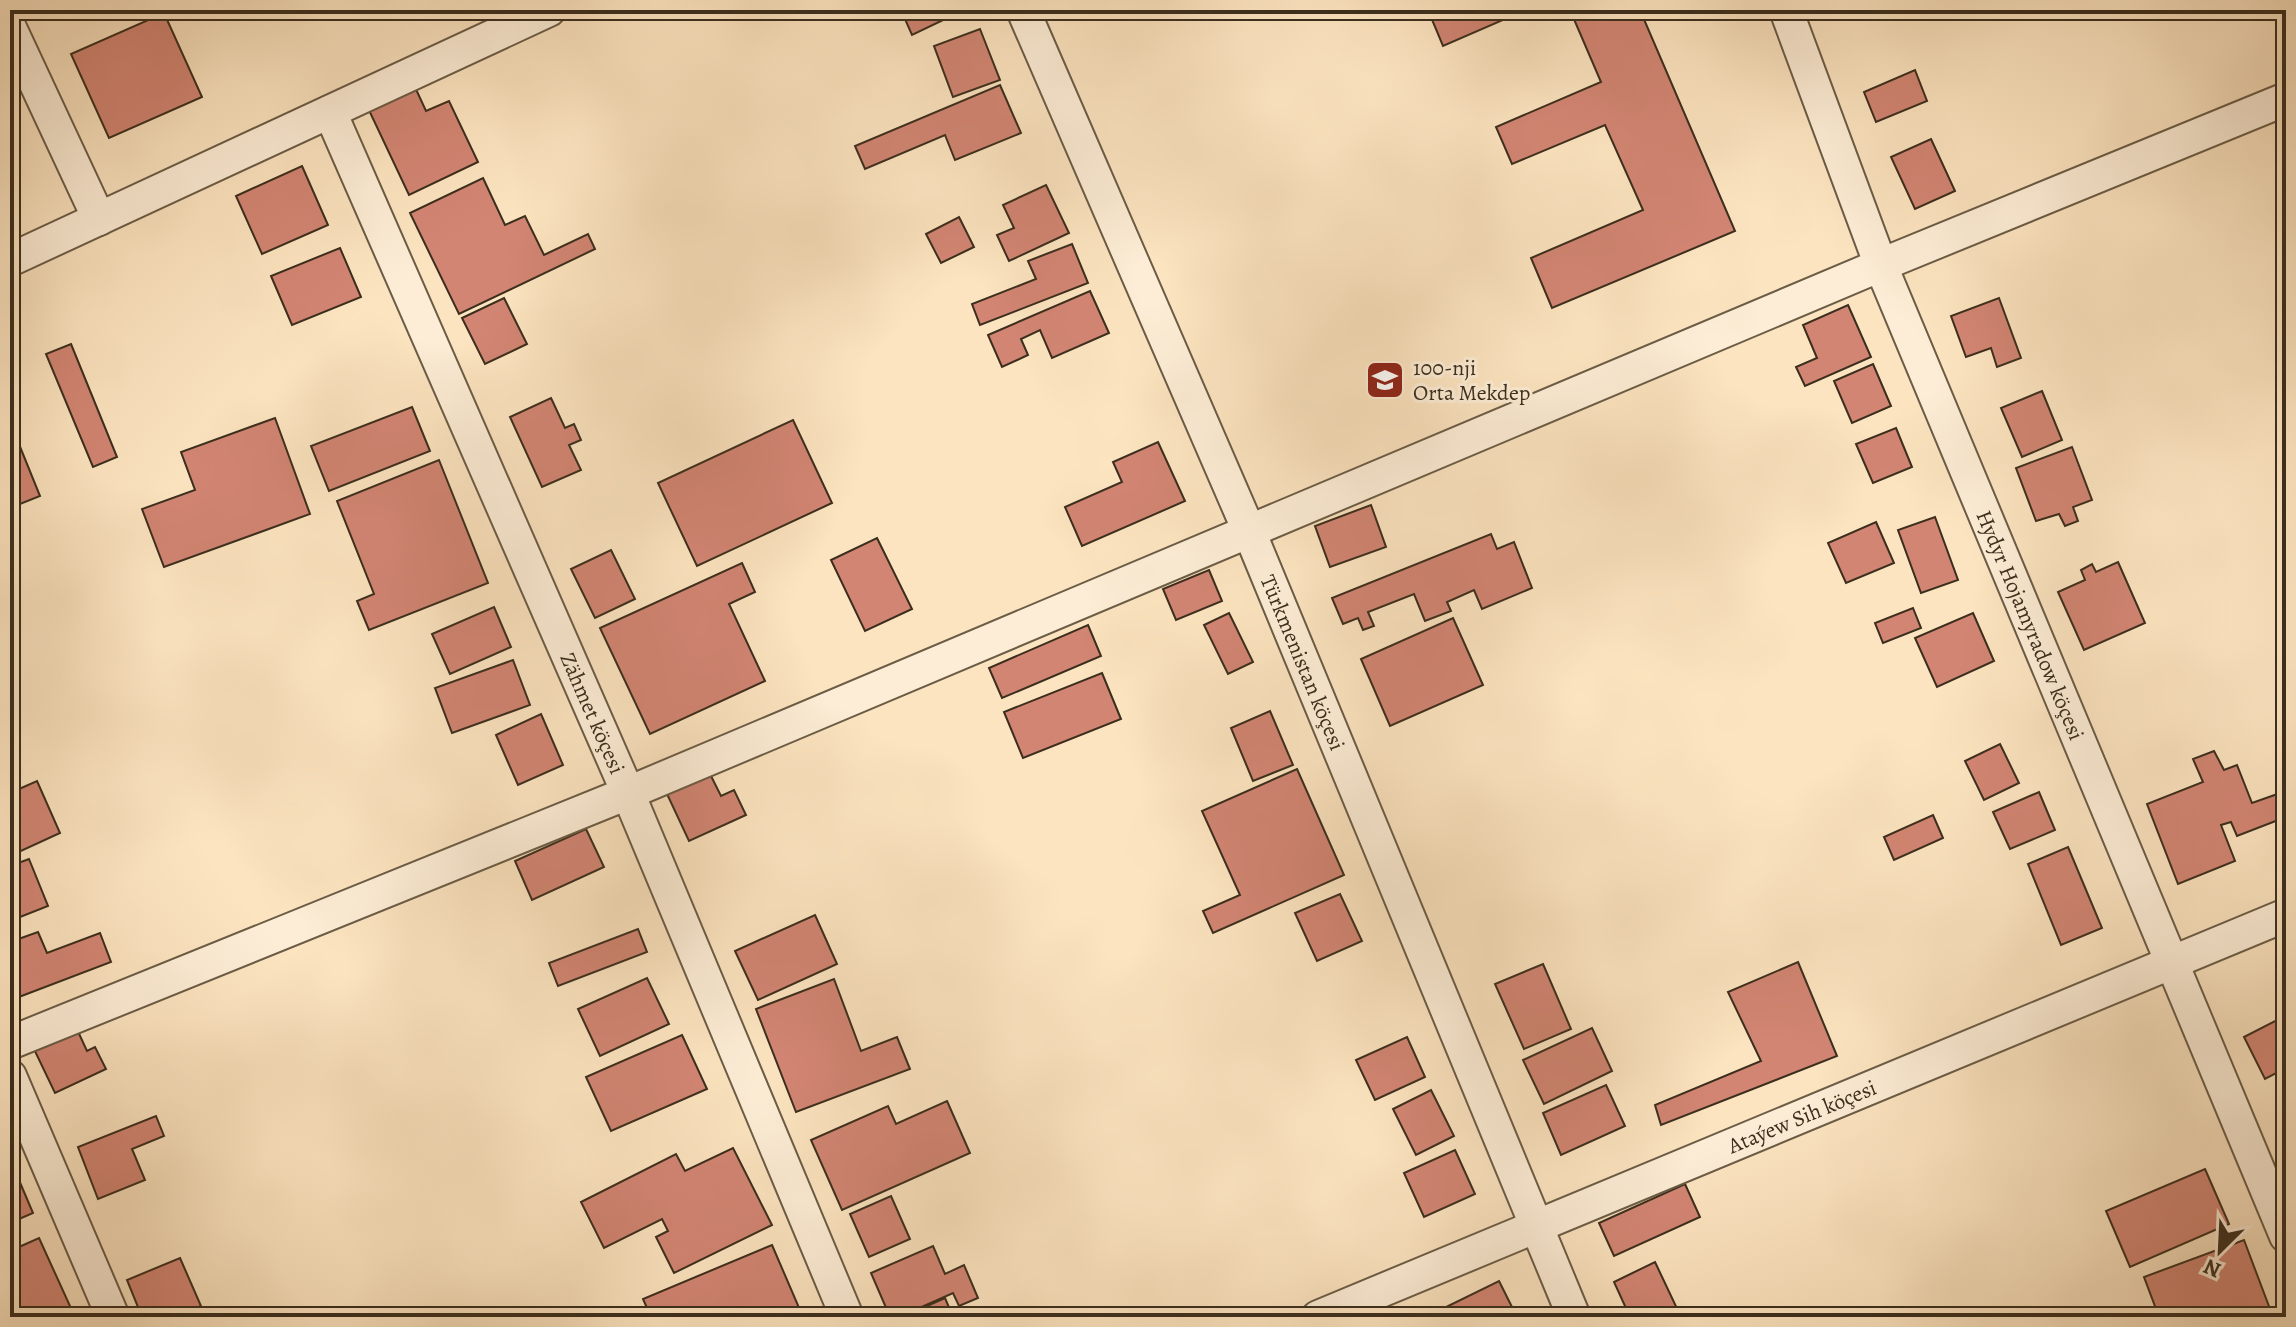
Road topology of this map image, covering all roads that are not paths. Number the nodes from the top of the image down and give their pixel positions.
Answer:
1 (549, 10) edge
2 (1023, 10) edge
3 (1786, 10) edge
4 (509, 19) edge
5 (10, 28) edge
6 (2286, 99) edge
7 (330, 112) junction
8 (99, 219) junction
9 (10, 260) edge
10 (1881, 266) junction
11 (1249, 531) junction
12 (628, 793) junction
13 (2286, 915) edge
14 (2173, 963) junction
15 (10, 1043) edge
16 (10, 1076) edge
17 (1536, 1227) junction
18 (2286, 1236) edge
19 (113, 1317) edge
20 (847, 1317) edge
21 (1318, 1317) edge
22 (1574, 1317) edge

1 - 4 street
2 - 11 street, Türkmenistan köçesi
3 - 10 street, Hydyr Hojamyradow köçesi
4 - 7 street
5 - 8 street
6 - 10 street
7 - 8 street
7 - 12 street, Zähmet köçesi
8 - 9 street
10 - 11 street
10 - 14 street, Hydyr Hojamyradow köçesi
11 - 12 street
11 - 17 street, Türkmenistan köçesi
12 - 15 street
12 - 20 street, Zähmet köçesi
13 - 14 street, Ataýew Sih köçesi
14 - 17 street, Ataýew Sih köçesi
14 - 18 street, Hydyr Hojamyradow köçesi
16 - 19 street
17 - 21 street, Ataýew Sih köçesi
17 - 22 street, Türkmenistan köçesi

